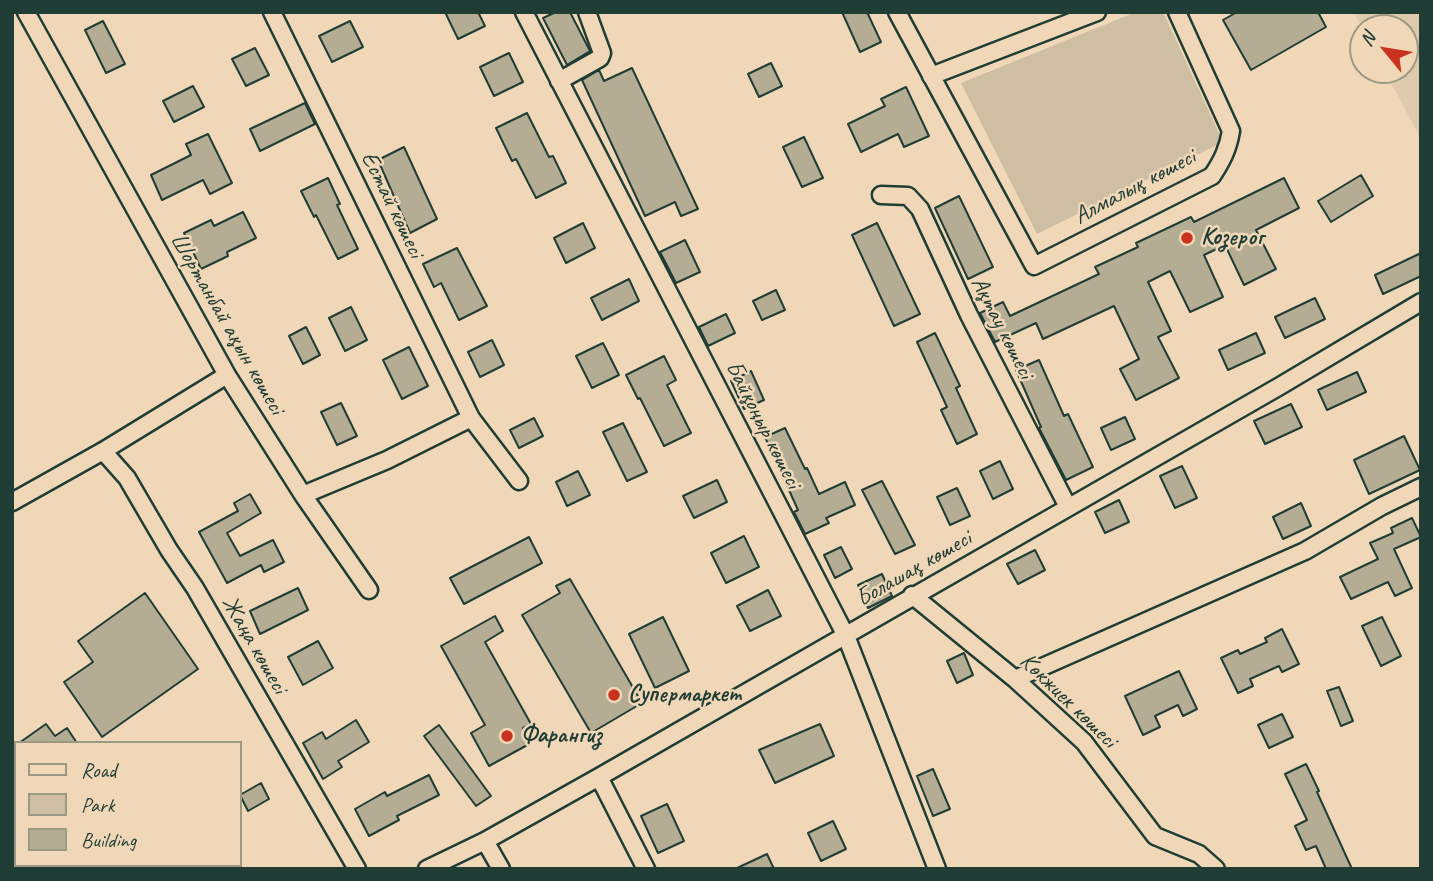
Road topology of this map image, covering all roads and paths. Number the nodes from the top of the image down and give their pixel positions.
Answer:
1 (26, 12) edge
2 (272, 12) edge
3 (524, 12) edge
4 (587, 12) edge
5 (897, 12) edge
6 (1097, 12) edge
7 (1177, 12) edge
8 (931, 76) junction
9 (559, 81) junction
10 (880, 195) dead end
11 (1421, 302) edge
12 (227, 375) junction
13 (471, 418) junction
14 (103, 451) junction
15 (519, 481) dead end
16 (1421, 487) edge
17 (303, 495) junction
18 (12, 502) edge
19 (1068, 507) junction
20 (369, 590) dead end
21 (912, 595) junction
22 (846, 636) junction
23 (1015, 679) junction
24 (599, 777) junction
25 (485, 841) junction
26 (357, 869) edge
27 (427, 869) edge
28 (501, 869) edge
29 (646, 869) edge
30 (937, 869) edge
31 (1216, 869) edge

1 - 12 street, Шортанбай ақын көшесі
2 - 13 street, Естай көшесі
3 - 9 street, Байқоңыр көшесі
4 - 9 street
5 - 8 street
6 - 8 street
7 - 8 street, Алмалық көшесі
9 - 22 street, Байқоңыр көшесі
10 - 19 street, Ақтау көшесі
11 - 19 street, Болашақ көшесі
12 - 14 street
12 - 17 street, Шортанбай ақын көшесі
13 - 15 street, Естай көшесі
13 - 17 street
14 - 18 street
14 - 26 street, Жаңа көшесі
16 - 23 street
17 - 20 street, Шортанбай ақын көшесі
19 - 21 street, Болашақ көшесі
21 - 22 street, Болашақ көшесі
21 - 23 street, Көкжиек көшесі
22 - 24 street, Болашақ көшесі
22 - 30 street, Байқоңыр көшесі
23 - 31 street, Көкжиек көшесі
24 - 25 street, Болашақ көшесі
24 - 29 street
25 - 27 street, Болашақ көшесі
25 - 28 street

